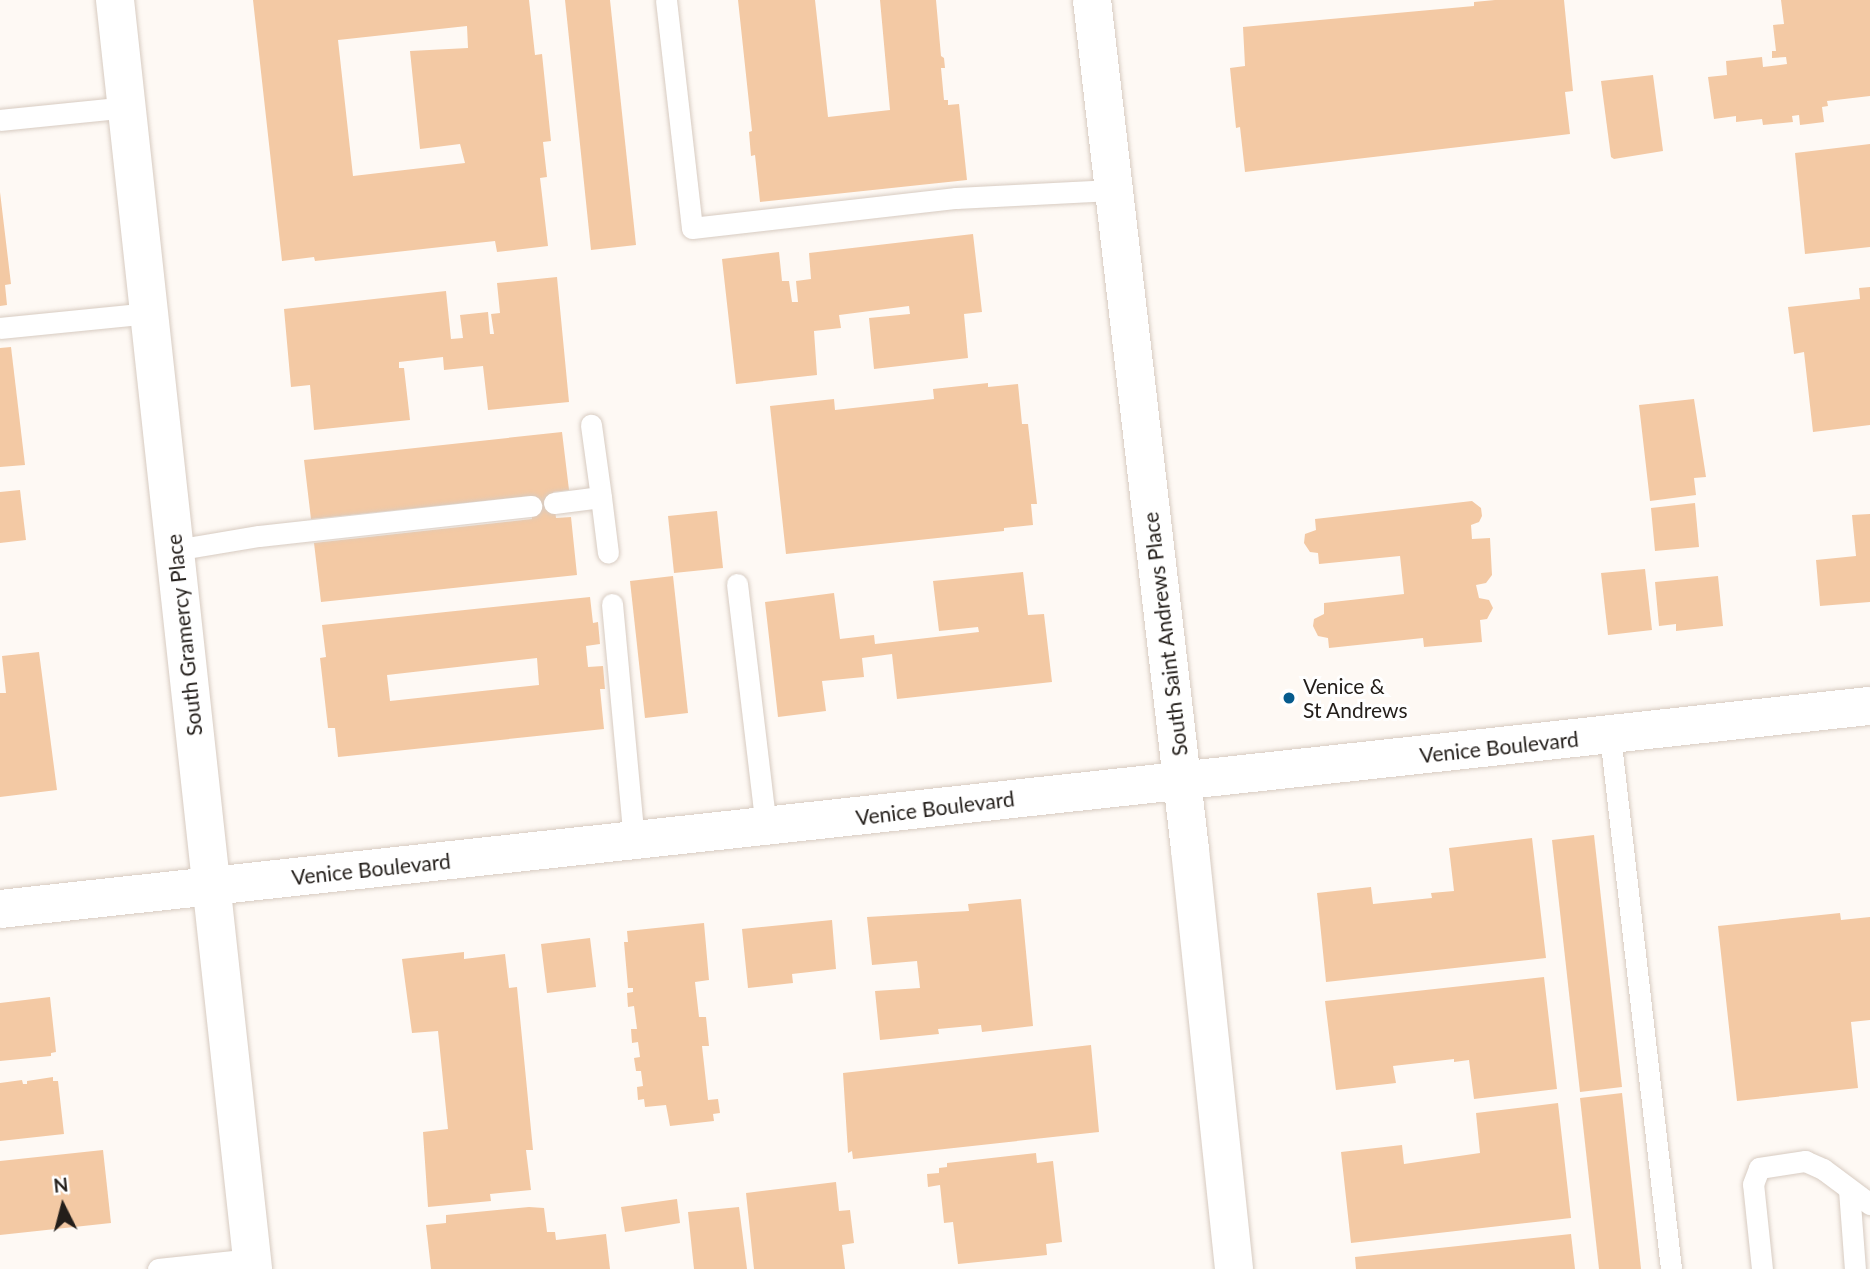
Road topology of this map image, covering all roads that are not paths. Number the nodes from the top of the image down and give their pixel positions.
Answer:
1 (115, 0) edge
2 (666, 0) edge
3 (1091, 0) edge
4 (127, 107) junction
5 (0, 120) edge
6 (1112, 190) junction
7 (149, 313) junction
8 (0, 328) edge
9 (592, 425) dead end
10 (601, 497) junction
11 (554, 503) dead end
12 (531, 506) dead end
13 (175, 550) junction
14 (608, 554) dead end
15 (737, 584) dead end
16 (612, 604) dead end
17 (1870, 706) edge
18 (1610, 736) junction
19 (1182, 780) junction
20 (766, 828) junction
21 (634, 842) junction
22 (211, 886) junction
23 (0, 909) edge
24 (1849, 1190) junction
25 (1870, 1204) edge
26 (252, 1264) edge
27 (158, 1269) edge
28 (1234, 1269) edge
29 (1671, 1269) edge
30 (1762, 1269) edge
31 (1855, 1269) edge

1 - 4 street, South Gramercy Place
2 - 6 lane
3 - 6 street, South Saint Andrews Place
4 - 5 lane
4 - 7 street, South Gramercy Place
6 - 19 street, South Saint Andrews Place
7 - 8 lane
7 - 13 street, South Gramercy Place
9 - 10 lane
10 - 11 lane
10 - 14 lane
12 - 13 lane
13 - 22 street, South Gramercy Place
15 - 20 lane
16 - 21 lane
17 - 18 street, Venice Boulevard
18 - 19 street, Venice Boulevard
18 - 29 lane
19 - 20 street, Venice Boulevard
19 - 28 street, South Saint Andrews Place
20 - 21 street, Venice Boulevard
21 - 22 street, Venice Boulevard
22 - 23 street, Venice Boulevard
22 - 26 street, South Gramercy Place
24 - 25 lane
24 - 30 lane
24 - 31 lane
26 - 27 lane

